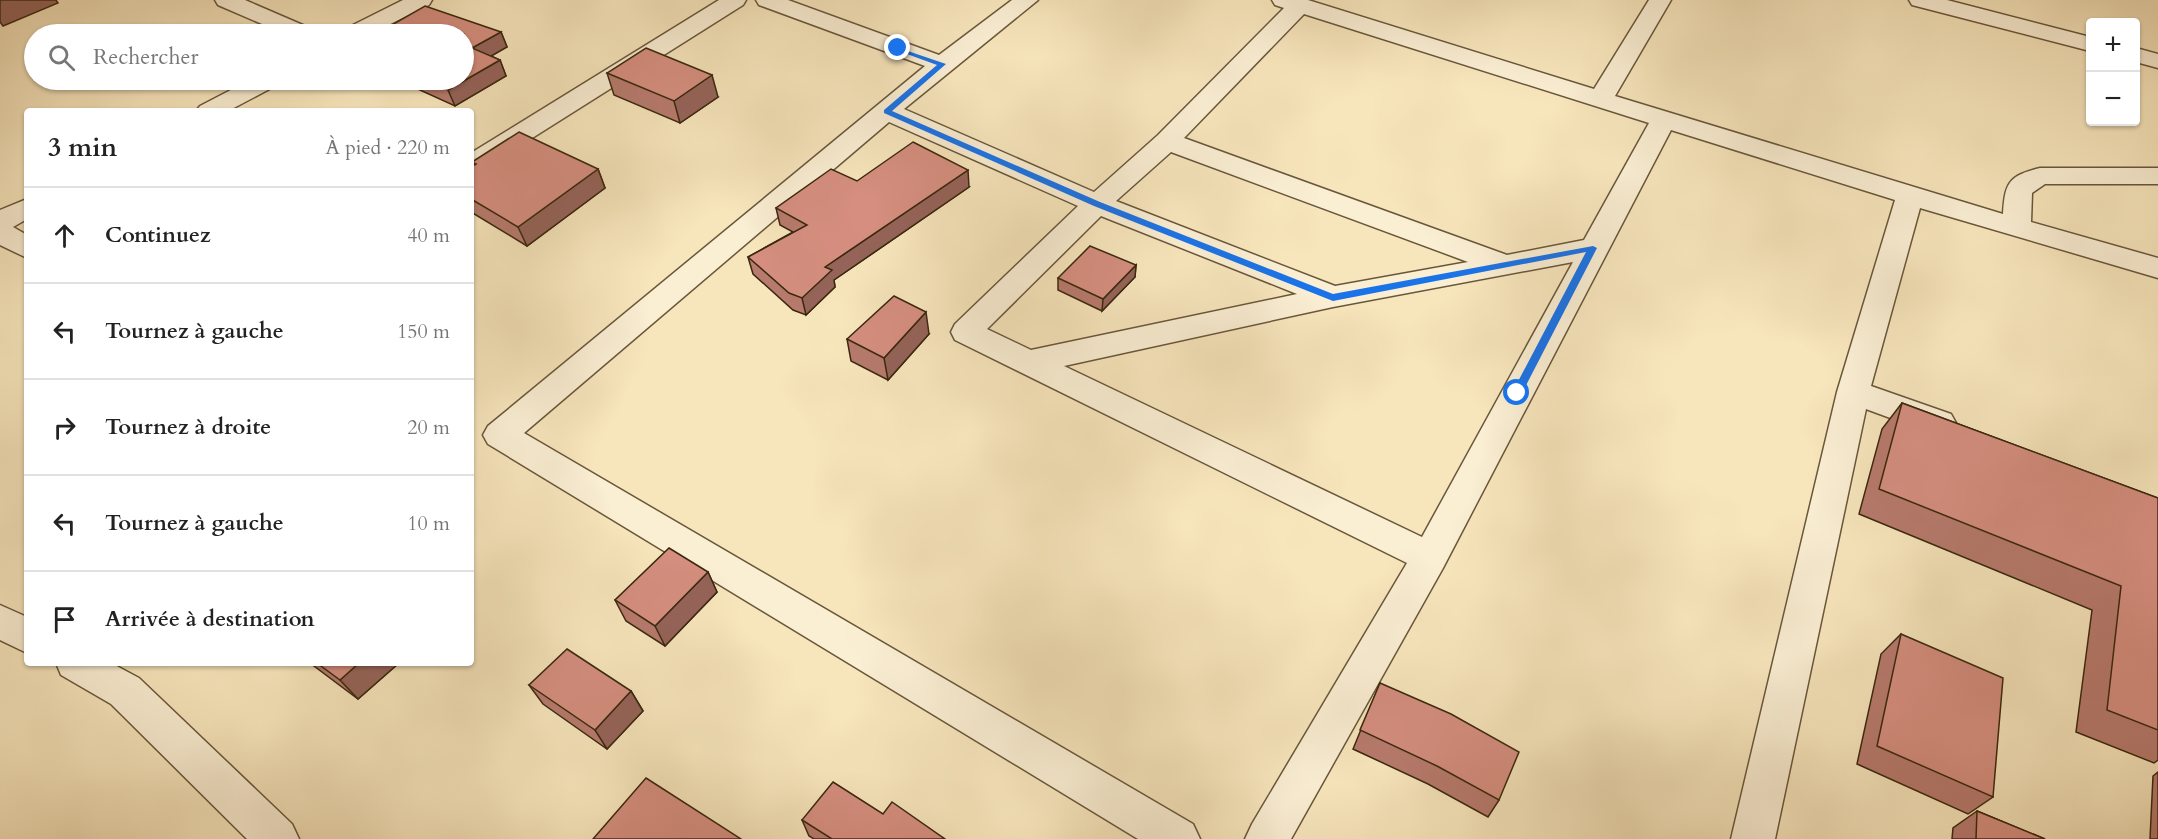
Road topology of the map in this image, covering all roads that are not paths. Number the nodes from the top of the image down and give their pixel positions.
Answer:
1 (226, 0) edge
2 (420, 0) edge
3 (735, 0) edge
4 (767, 0) edge
5 (1027, 0) edge
6 (1660, 0) edge
7 (1920, 0) edge
8 (1292, 2) edge
9 (281, 24) edge
10 (373, 24) edge
11 (2086, 43) edge
12 (2140, 56) edge
13 (2158, 61) edge
14 (942, 64) junction
15 (249, 90) edge
16 (1600, 100) junction
17 (215, 108) edge
18 (886, 111) junction
19 (1664, 118) junction
20 (1167, 141) junction
21 (474, 163) edge
22 (2158, 176) edge
23 (1910, 196) junction
24 (1097, 204) junction
25 (24, 210) edge
26 (0, 222) edge
27 (2017, 226) junction
28 (0, 232) edge
29 (24, 246) edge
30 (1593, 248) junction
31 (1505, 265) junction
32 (2158, 268) edge
33 (1333, 297) junction
34 (1029, 362) junction
35 (1853, 392) junction
36 (1973, 435) edge
37 (1430, 557) junction
38 (0, 621) edge
39 (24, 634) edge
40 (80, 666) edge
41 (277, 839) edge
42 (1178, 839) edge
43 (1267, 839) edge
44 (1753, 839) edge

1 - 9 street
2 - 10 street
3 - 21 street
4 - 14 street
5 - 14 street
6 - 16 street
7 - 11 street
8 - 16 street
8 - 20 street
12 - 13 street
14 - 18 street
15 - 17 street
16 - 19 street
18 - 24 street
18 - 42 street
19 - 23 street
19 - 30 street
20 - 24 street
20 - 31 street
22 - 27 street
23 - 27 street
23 - 35 street
24 - 33 street
24 - 34 street
25 - 26 street
27 - 32 street
28 - 29 street
30 - 31 street
30 - 37 street
31 - 33 street
33 - 34 street
34 - 37 street
35 - 36 street
35 - 44 street
37 - 43 street
38 - 39 street
40 - 41 street

